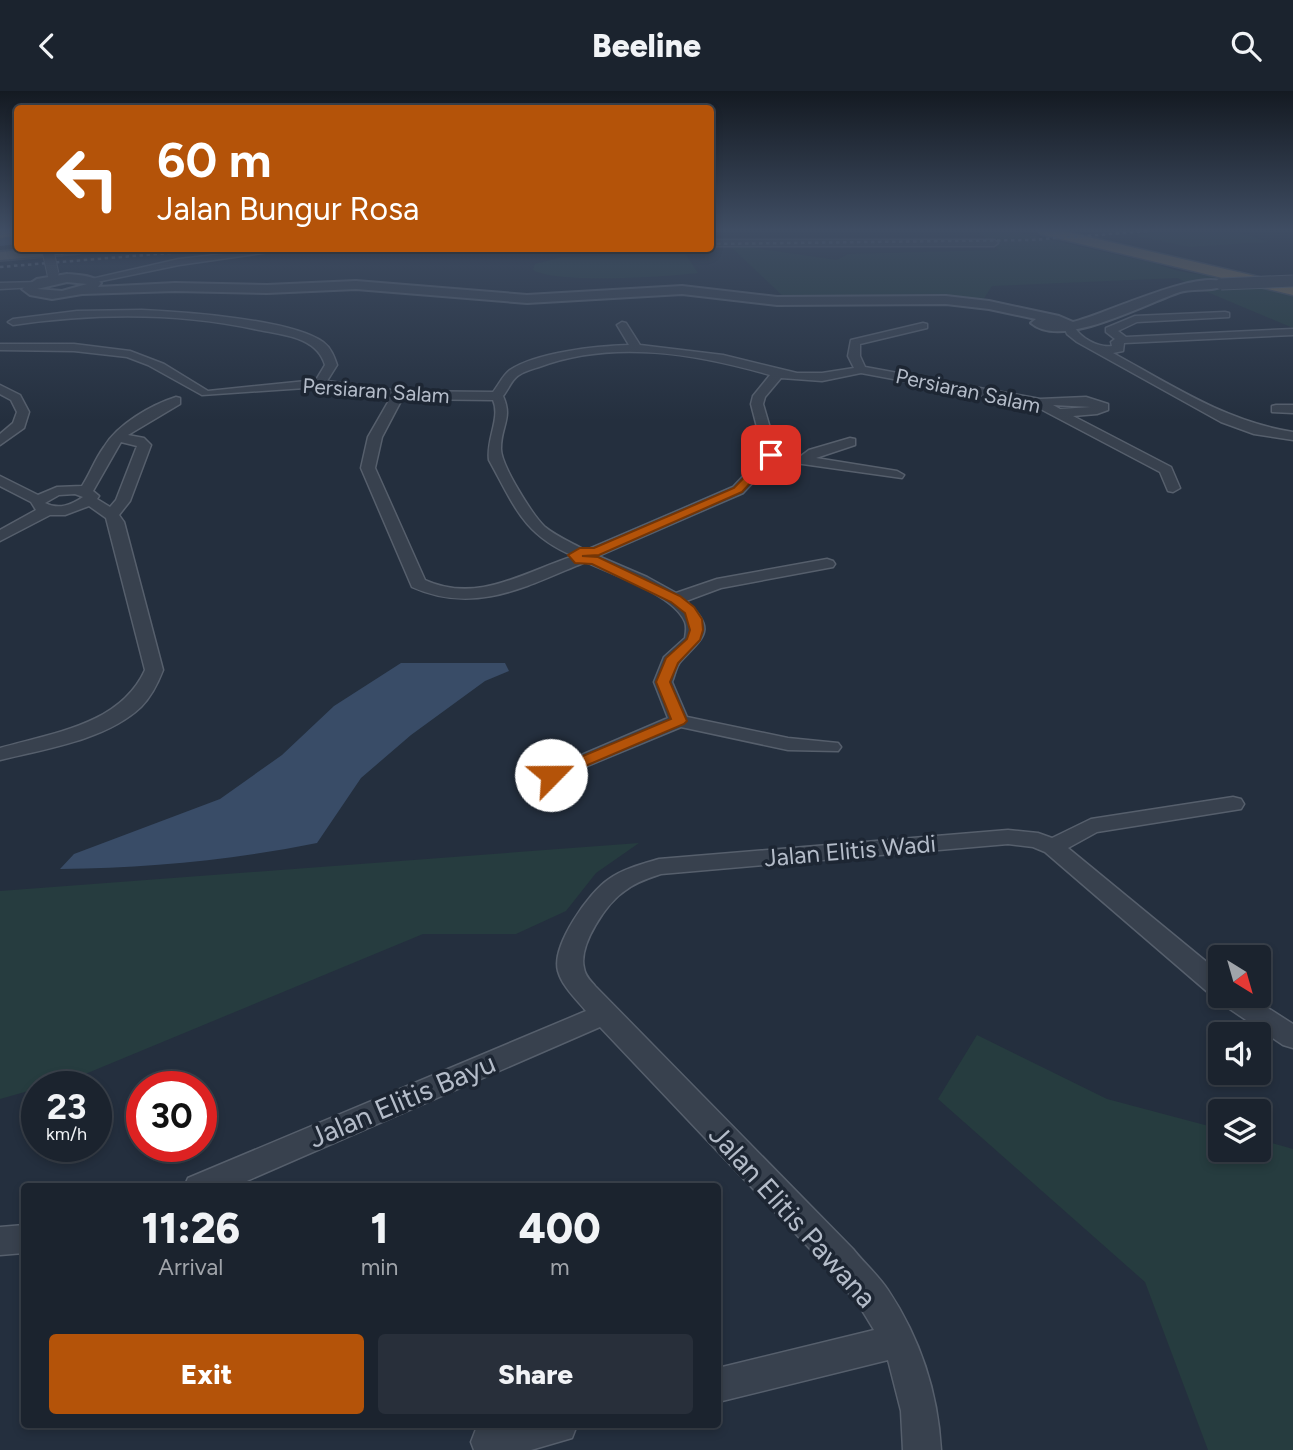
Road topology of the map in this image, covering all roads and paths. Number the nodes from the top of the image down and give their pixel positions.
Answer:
1 (476, 294) edge
2 (606, 294) edge
3 (720, 294) edge
4 (1164, 294) edge
5 (1203, 305) dead end
6 (1018, 312) junction
7 (1235, 319) junction
8 (13, 322) dead end
9 (1061, 324) junction
10 (622, 325) dead end
11 (923, 325) dead end
12 (1293, 332) edge
13 (1266, 333) junction
14 (1124, 340) junction
15 (636, 348) junction
16 (1096, 348) junction
17 (0, 349) edge
18 (861, 370) junction
19 (778, 374) junction
20 (320, 383) junction
21 (0, 389) edge
22 (211, 394) junction
23 (398, 395) junction
24 (498, 396) junction
25 (188, 402) junction
26 (1037, 402) junction
27 (1276, 409) dead end
28 (1293, 409) edge
29 (1059, 413) junction
30 (1293, 436) edge
31 (118, 438) junction
32 (0, 441) edge
33 (850, 442) dead end
34 (771, 455) junction
35 (803, 460) junction
36 (897, 475) dead end
37 (97, 477) junction
38 (0, 480) edge
39 (1173, 488) dead end
40 (19, 490) junction
41 (60, 491) junction
42 (97, 504) junction
43 (43, 505) junction
44 (0, 536) edge
45 (586, 556) junction
46 (827, 564) dead end
47 (676, 599) junction
48 (679, 721) junction
49 (831, 747) dead end
50 (0, 754) edge
51 (551, 775) dead end
52 (1233, 804) dead end
53 (1053, 847) junction
54 (1208, 978) edge
55 (1248, 1008) edge
56 (604, 1014) junction
57 (1293, 1038) edge
58 (208, 1183) edge
59 (21, 1239) edge
60 (0, 1241) edge
61 (896, 1341) junction
62 (721, 1384) edge
63 (547, 1428) edge
64 (489, 1442) dead end
65 (922, 1450) edge

1 - 2 street
3 - 6 street
4 - 9 street
5 - 7 street
6 - 9 street
6 - 9 street
7 - 13 street
7 - 14 street
8 - 20 street
9 - 16 street
9 - 16 street
10 - 15 street
11 - 18 street, Persiaran Salam
12 - 13 street
13 - 14 street
14 - 16 street
15 - 19 street, Persiaran Salam
15 - 24 street, Persiaran Salam
16 - 30 street
17 - 22 street
17 - 25 street
18 - 19 street, Persiaran Salam
18 - 26 street, Persiaran Salam
19 - 34 street
20 - 22 street, Persiaran Salam
20 - 23 street, Persiaran Salam
21 - 32 street
22 - 25 street
22 - 25 street
23 - 24 street, Persiaran Salam
23 - 45 street
24 - 45 street
25 - 31 street
26 - 29 street, Persiaran Salam
26 - 29 street
27 - 28 street
29 - 39 street, Persiaran Salam
31 - 37 street
31 - 42 street
33 - 35 street
34 - 35 street
34 - 45 street
35 - 36 street
37 - 41 street
37 - 42 street
38 - 40 street
40 - 41 street
40 - 43 street
41 - 42 street
41 - 43 street
42 - 43 street
42 - 50 street
43 - 44 street
45 - 47 street
46 - 47 street
47 - 48 street
48 - 49 street
48 - 51 street
52 - 53 street
53 - 54 street
53 - 56 street, Jalan Elitis Wadi
55 - 57 street
56 - 58 street, Jalan Elitis Bayu
56 - 61 street, Jalan Elitis Pawana
59 - 60 street
61 - 62 street
61 - 65 street, Jalan Elitis Pawana
63 - 64 street

